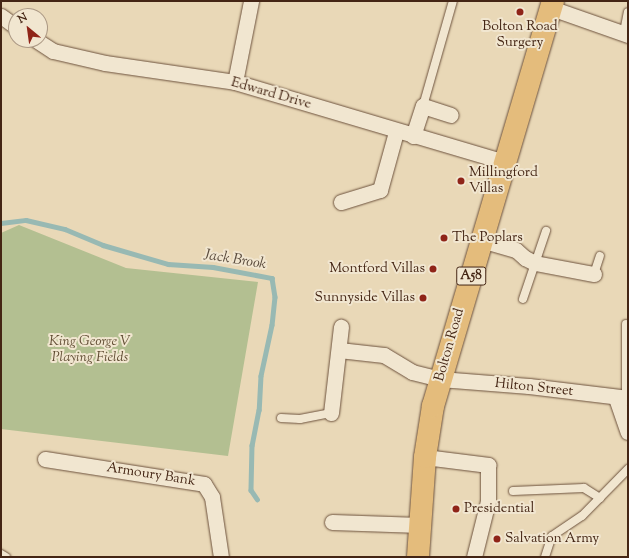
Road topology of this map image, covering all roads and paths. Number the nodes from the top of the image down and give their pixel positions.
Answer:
1 (251, 1) edge
2 (453, 1) edge
3 (552, 4) edge
4 (628, 12) edge
5 (626, 33) edge
6 (47, 48) edge
7 (235, 82) junction
8 (423, 106) junction
9 (451, 115) dead end
10 (396, 132) junction
11 (413, 136) junction
12 (505, 162) junction
13 (341, 202) dead end
14 (546, 231) dead end
15 (482, 240) junction
16 (600, 256) dead end
17 (535, 262) junction
18 (594, 274) joint
19 (523, 299) dead end
20 (626, 324) dead end
21 (342, 327) dead end
22 (339, 350) junction
23 (440, 380) junction
24 (624, 398) edge
25 (330, 413) joint
26 (281, 418) dead end
27 (628, 432) edge
28 (425, 457) junction
29 (45, 458) dead end
30 (628, 469) edge
31 (513, 491) dead end
32 (600, 498) junction
33 (332, 522) dead end
34 (420, 526) junction
35 (1, 554) edge
36 (6, 557) edge
37 (221, 557) edge
38 (418, 557) edge
39 (474, 557) edge
40 (545, 557) edge

1 - 7 street
2 - 8 lane
3 - 5 street
3 - 12 main road, Bolton Road / A58
4 - 5 lane
6 - 7 street, Edward Drive
7 - 10 street, Edward Drive
8 - 9 street
8 - 11 street
10 - 11 street, Edward Drive
10 - 13 street
11 - 12 street, Edward Drive
12 - 15 main road, Bolton Road / A58
14 - 17 lane
15 - 17 street
15 - 23 main road, Bolton Road / A58
16 - 18 lane
17 - 18 street
17 - 19 lane
20 - 24 lane
21 - 22 street
22 - 23 street, Hilton Street
22 - 25 street
23 - 24 street, Hilton Street
23 - 28 main road, Bolton Road / A58
24 - 27 street
25 - 26 lane
28 - 34 main road, Bolton Road / A58
28 - 39 street
29 - 37 street, Armoury Bank
30 - 32 lane
31 - 32 lane
32 - 40 lane
33 - 34 street
34 - 38 main road, Bolton Road / A58
35 - 36 lane

